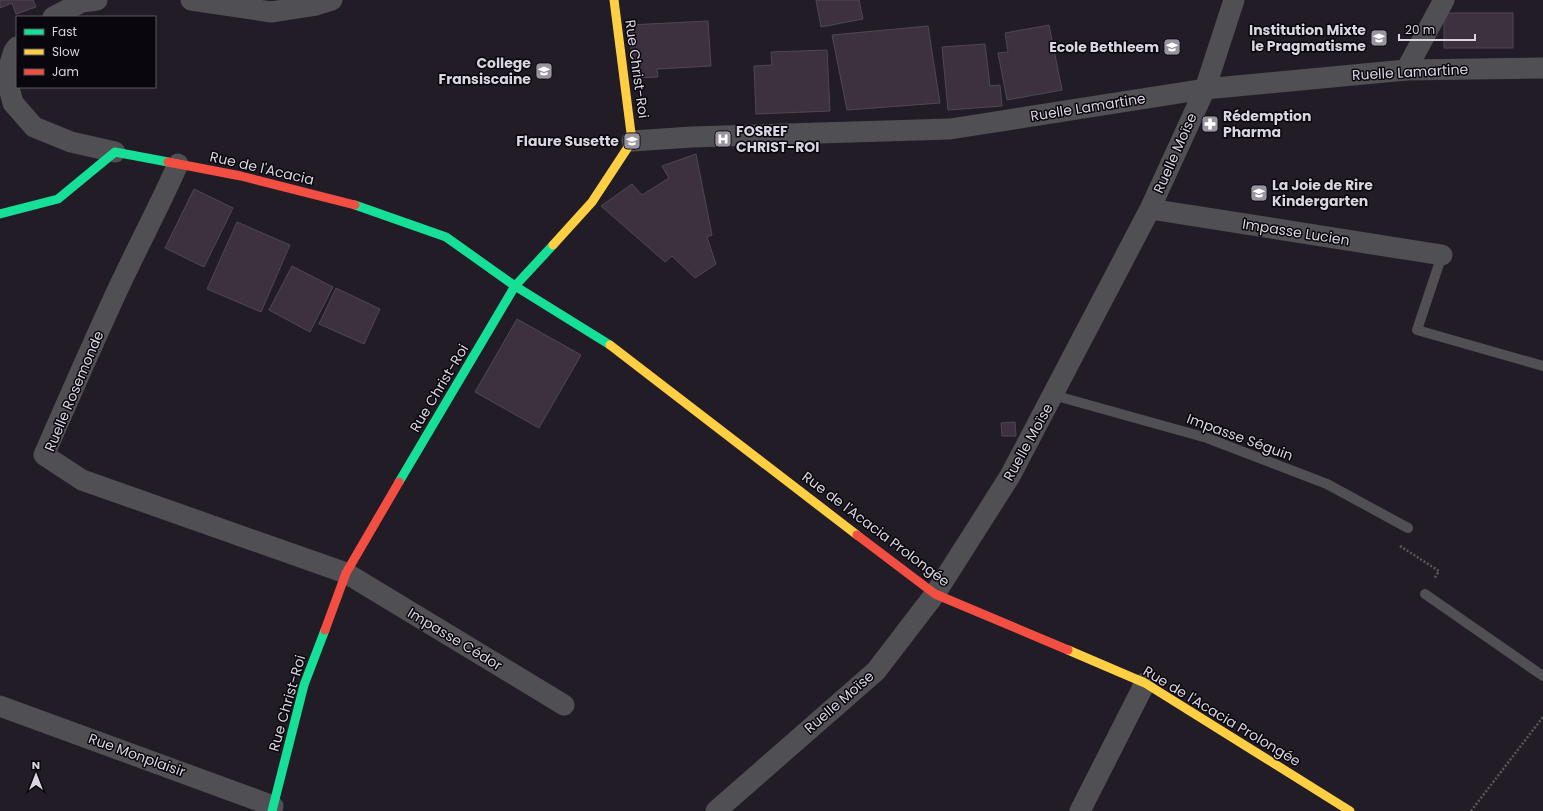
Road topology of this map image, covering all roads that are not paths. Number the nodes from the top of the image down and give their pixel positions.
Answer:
1 (97, 0) edge
2 (191, 0) edge
3 (332, 0) edge
4 (614, 0) edge
5 (1234, 0) edge
6 (1444, 0) edge
7 (55, 16) edge
8 (16, 48) edge
9 (1543, 68) edge
10 (1406, 70) junction
11 (1205, 89) junction
12 (632, 141) junction
13 (115, 152) junction
14 (178, 164) junction
15 (1150, 209) junction
16 (0, 214) edge
17 (1442, 255) joint
18 (516, 286) junction
19 (1543, 366) edge
20 (1053, 395) junction
21 (1408, 528) road end
22 (346, 573) junction
23 (935, 594) junction
24 (1426, 594) road end
25 (1543, 676) edge
26 (1144, 683) junction
27 (564, 705) dead end
28 (0, 706) edge
29 (273, 808) edge
30 (716, 811) edge
31 (1080, 811) edge
32 (1350, 811) edge

1 - 7 street
2 - 3 street
4 - 12 street, Rue Christ-Roi
5 - 11 street, Ruelle Moïse
6 - 10 street
8 - 13 street
9 - 10 street, Ruelle Lamartine
10 - 11 street, Ruelle Lamartine
11 - 12 street, Ruelle Lamartine
11 - 15 street, Ruelle Moïse
12 - 18 street, Rue Christ-Roi
13 - 14 street, Rue de l'Acacia
13 - 16 street
14 - 18 street, Rue de l'Acacia
14 - 22 street, Ruelle Rosemonde
15 - 17 street, Impasse Lucien
15 - 20 street, Ruelle Moïse
17 - 19 lane
18 - 22 street, Rue Christ-Roi
18 - 23 street, Rue de l'Acacia Prolongée
20 - 21 lane, Impasse Séguin
20 - 23 street, Ruelle Moïse
22 - 27 street, Impasse Cédor
22 - 29 street, Rue Christ-Roi
23 - 26 street, Rue de l'Acacia Prolongée
23 - 30 street, Ruelle Moïse
24 - 25 lane
26 - 31 street
26 - 32 street, Rue de l'Acacia Prolongée
28 - 29 street, Rue Monplaisir

